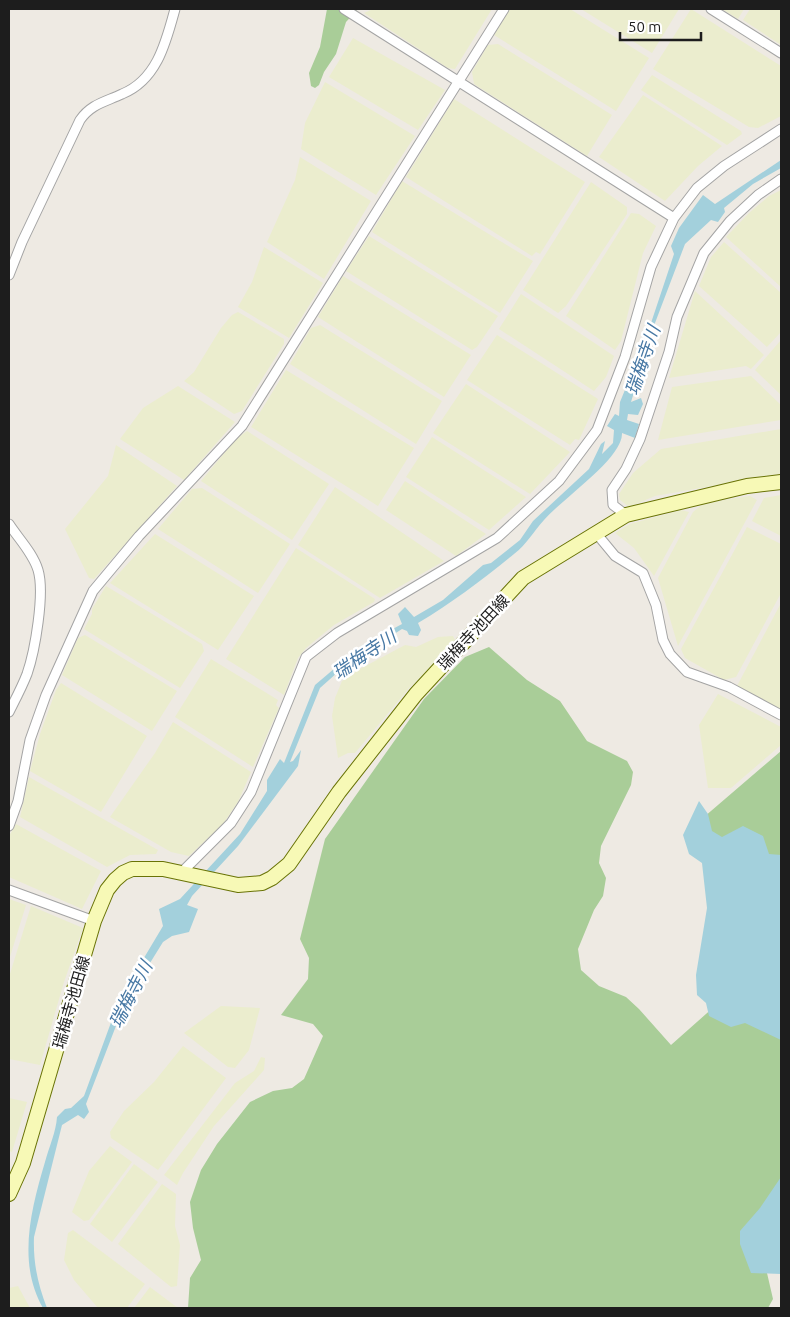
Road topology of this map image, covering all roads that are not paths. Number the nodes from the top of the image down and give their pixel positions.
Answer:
1 (175, 9) edge
2 (344, 9) edge
3 (504, 9) edge
4 (711, 9) edge
5 (781, 53) edge
6 (458, 83) junction
7 (781, 129) edge
8 (781, 179) edge
9 (674, 218) junction
10 (9, 275) edge
11 (781, 482) edge
12 (626, 515) junction
13 (9, 524) edge
14 (596, 532) junction
15 (9, 712) edge
16 (781, 715) edge
17 (9, 826) edge
18 (182, 872) junction
19 (9, 890) edge
20 (94, 921) junction
21 (9, 1194) edge

1 - 10 street
2 - 6 street
3 - 6 street
4 - 5 street
6 - 9 street
6 - 17 street
7 - 9 street
8 - 12 street
9 - 18 street
11 - 12 main road, 瑞梅寺池田線
12 - 14 main road, 瑞梅寺池田線
13 - 15 street
14 - 16 street
14 - 18 main road, 瑞梅寺池田線
18 - 20 main road, 瑞梅寺池田線
19 - 20 street
20 - 21 main road, 瑞梅寺池田線

